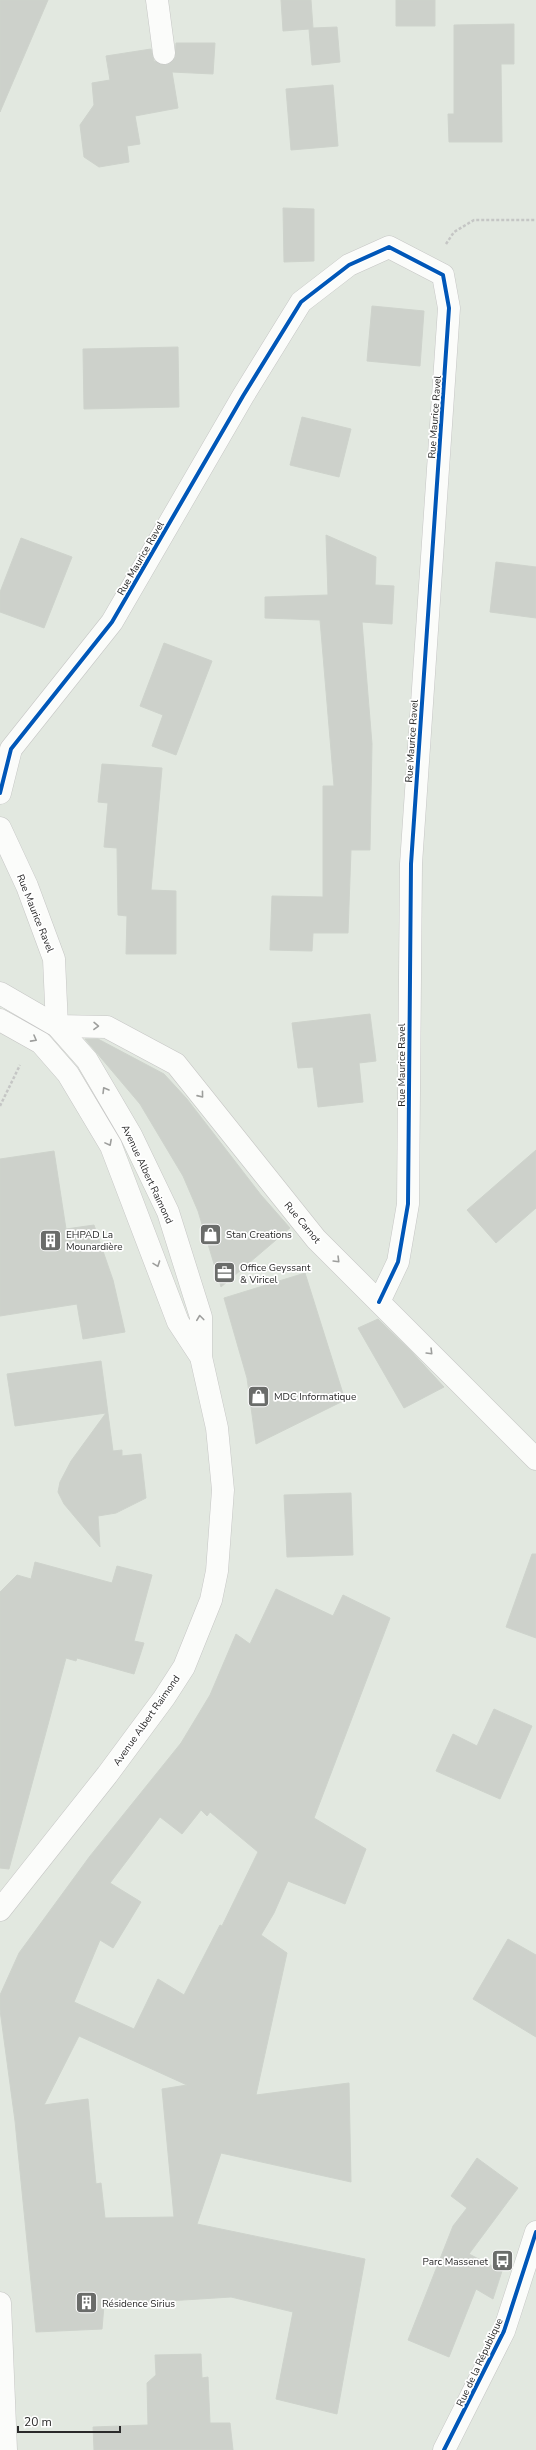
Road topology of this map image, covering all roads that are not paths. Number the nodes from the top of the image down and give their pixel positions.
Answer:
1 (158, 0) edge
2 (164, 53) dead end
3 (0, 793) edge
4 (0, 828) edge
5 (0, 993) edge
6 (0, 1020) edge
7 (57, 1026) junction
8 (379, 1302) junction
9 (201, 1357) junction
10 (536, 1459) edge
11 (0, 1910) edge
12 (536, 2232) edge
13 (0, 2303) edge
14 (6, 2450) edge
15 (444, 2450) edge

1 - 2 street
3 - 8 street, Rue Maurice Ravel
4 - 7 street, Rue Maurice Ravel
5 - 7 street, Avenue Albert Raimond
6 -> 9 street, Avenue Albert Raimond
7 -> 8 street, Rue Carnot
9 -> 7 street, Avenue Albert Raimond
8 -> 10 street, Rue Carnot
9 - 11 street, Avenue Albert Raimond
12 - 15 street, Rue de la République
13 - 14 street

